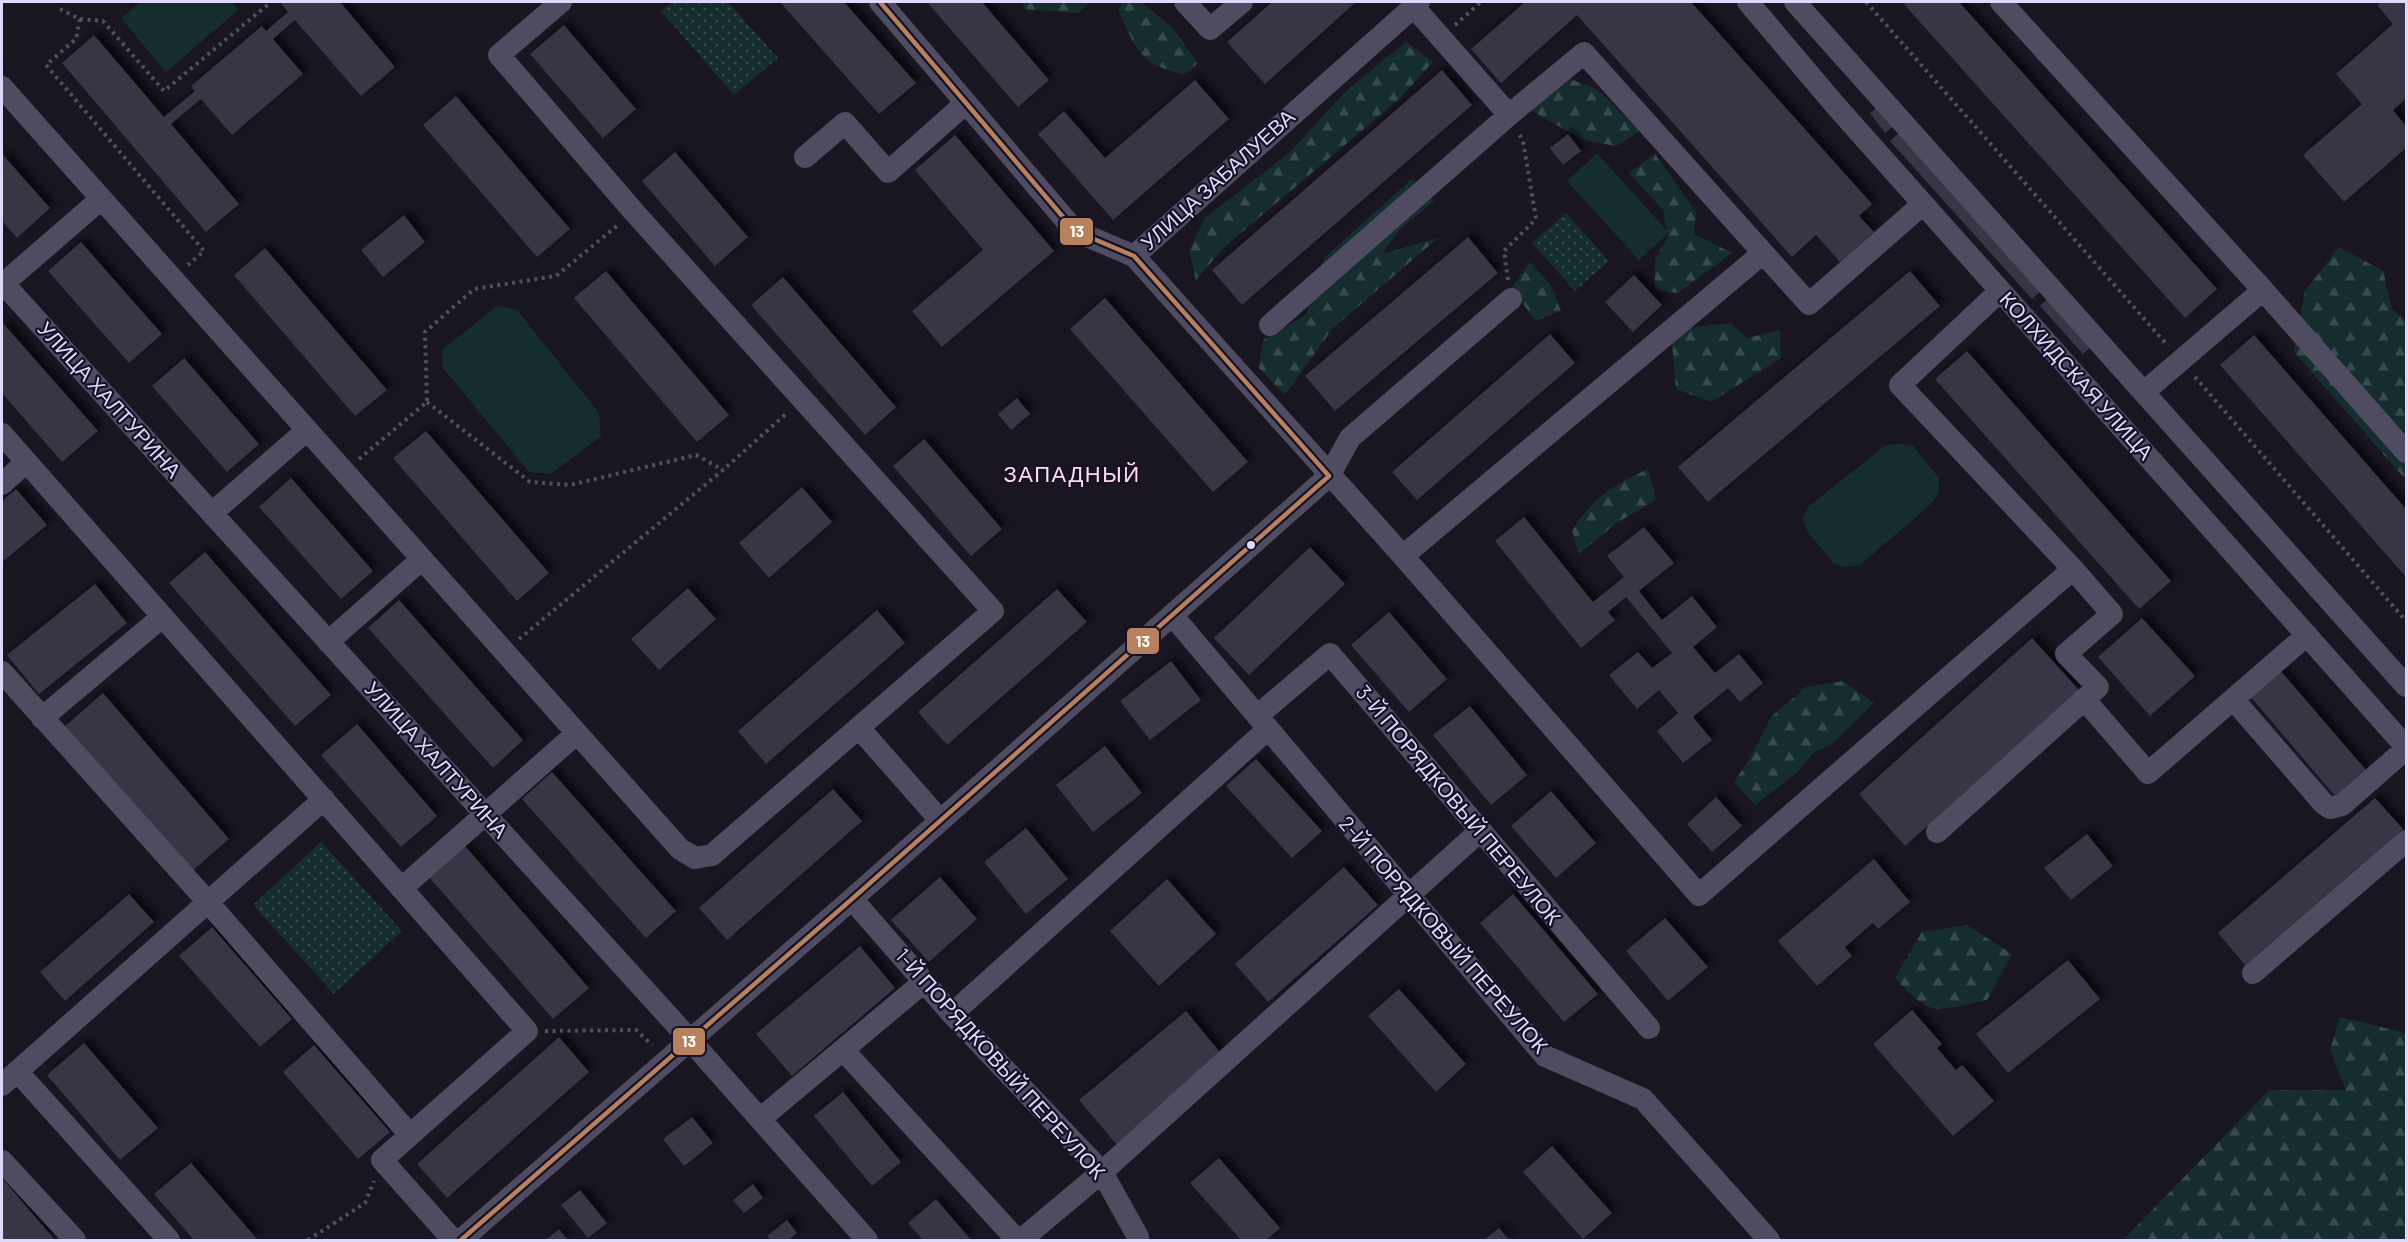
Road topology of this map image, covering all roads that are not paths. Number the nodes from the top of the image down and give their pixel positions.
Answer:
1 (561, 2) edge
2 (880, 2) edge
3 (1185, 2) edge
4 (1242, 2) edge
5 (1748, 2) edge
6 (2001, 2) edge
7 (1416, 4) edge
8 (1807, 6) edge
9 (2, 87) edge
10 (966, 103) junction
11 (1509, 115) junction
12 (806, 157) dead end
13 (101, 199) junction
14 (1923, 204) junction
15 (1763, 252) junction
16 (1134, 256) junction
17 (2, 283) edge
18 (2263, 290) junction
19 (2000, 291) junction
20 (1511, 299) road end
21 (1270, 326) dead end
22 (2144, 392) junction
23 (307, 430) junction
24 (2, 434) edge
25 (2406, 452) edge
26 (26, 462) junction
27 (1329, 476) junction
28 (2, 484) edge
29 (212, 513) junction
30 (1403, 556) junction
31 (422, 559) junction
32 (2073, 569) junction
33 (1172, 615) junction
34 (162, 617) junction
35 (2307, 635) junction
36 (328, 642) junction
37 (2, 672) edge
38 (2406, 686) edge
39 (2084, 699) junction
40 (2233, 699) junction
41 (42, 718) junction
42 (1263, 723) junction
43 (860, 729) junction
44 (577, 733) junction
45 (2406, 748) edge
46 (324, 799) junction
47 (485, 814) junction
48 (940, 820) junction
49 (1480, 831) junction
50 (1937, 832) dead end
51 (2406, 841) edge
52 (402, 888) junction
53 (1409, 896) junction
54 (852, 899) junction
55 (207, 902) junction
56 (2253, 973) dead end
57 (924, 982) junction
58 (952, 1014) junction
59 (1649, 1028) dead end
60 (691, 1041) junction
61 (844, 1051) junction
62 (9, 1078) edge
63 (760, 1119) junction
64 (410, 1135) junction
65 (2, 1161) edge
66 (1102, 1172) junction
67 (1138, 1237) dead end
68 (75, 1240) edge
69 (169, 1240) edge
70 (453, 1240) edge
71 (462, 1240) edge
72 (867, 1240) edge
73 (1019, 1240) edge
74 (1768, 1240) edge

1 - 43 street
2 - 10 street
3 - 4 street
5 - 14 street, КОЛХИДСКАЯ УЛИЦА
6 - 18 street
7 - 11 street
7 - 16 street, УЛИЦА ЗАБАЛУЕВА
8 - 22 street, КОЛХИДСКАЯ УЛИЦА
9 - 13 street
10 - 12 street
10 - 16 street
11 - 15 street
11 - 21 street
13 - 17 street
13 - 23 street
14 - 15 street
14 - 19 street, КОЛХИДСКАЯ УЛИЦА
15 - 30 street
16 - 27 street, УЛИЦА ЗАБАЛУЕВА
17 - 29 street, УЛИЦА ХАЛТУРИНА
18 - 22 street
18 - 25 street
19 - 32 street
19 - 35 street, КОЛХИДСКАЯ УЛИЦА
20 - 27 street
22 - 38 street, КОЛХИДСКАЯ УЛИЦА
23 - 29 street
23 - 31 street
24 - 26 street
26 - 28 street
26 - 34 street
27 - 30 street, УЛИЦА ЗАБАЛУЕВА
27 - 33 street
29 - 36 street, УЛИЦА ХАЛТУРИНА
30 - 32 street, УЛИЦА ЗАБАЛУЕВА
31 - 36 street
31 - 44 street
32 - 39 street
33 - 42 street, 2-Й ПОРЯДКОВЫЙ ПЕРЕУЛОК
33 - 48 street
34 - 41 street
34 - 46 street
35 - 40 street
35 - 45 street, КОЛХИДСКАЯ УЛИЦА
36 - 47 street, УЛИЦА ХАЛТУРИНА
37 - 41 street
39 - 40 street
39 - 50 street
40 - 45 street
41 - 55 street
42 - 49 street, 3-Й ПОРЯДКОВЫЙ ПЕРЕУЛОК
42 - 53 street, 2-Й ПОРЯДКОВЫЙ ПЕРЕУЛОК
42 - 58 street
43 - 44 street
43 - 48 street
44 - 47 street
46 - 52 street
46 - 55 street
47 - 52 street
47 - 60 street, УЛИЦА ХАЛТУРИНА
48 - 54 street
49 - 53 street
49 - 59 street, 3-Й ПОРЯДКОВЫЙ ПЕРЕУЛОК
51 - 56 street
52 - 64 street
53 - 66 street
53 - 74 street, 2-Й ПОРЯДКОВЫЙ ПЕРЕУЛОК
54 - 57 street, 1-Й ПОРЯДКОВЫЙ ПЕРЕУЛОК
54 - 60 street
55 - 62 street
55 - 64 street
57 - 58 street, 1-Й ПОРЯДКОВЫЙ ПЕРЕУЛОК
57 - 61 street
58 - 66 street, 1-Й ПОРЯДКОВЫЙ ПЕРЕУЛОК
60 - 63 street, УЛИЦА ХАЛТУРИНА
60 - 71 street
61 - 63 street
61 - 73 street
62 - 69 street
63 - 72 street, УЛИЦА ХАЛТУРИНА
64 - 70 street
65 - 68 street
66 - 67 street, 1-Й ПОРЯДКОВЫЙ ПЕРЕУЛОК
66 - 73 street

